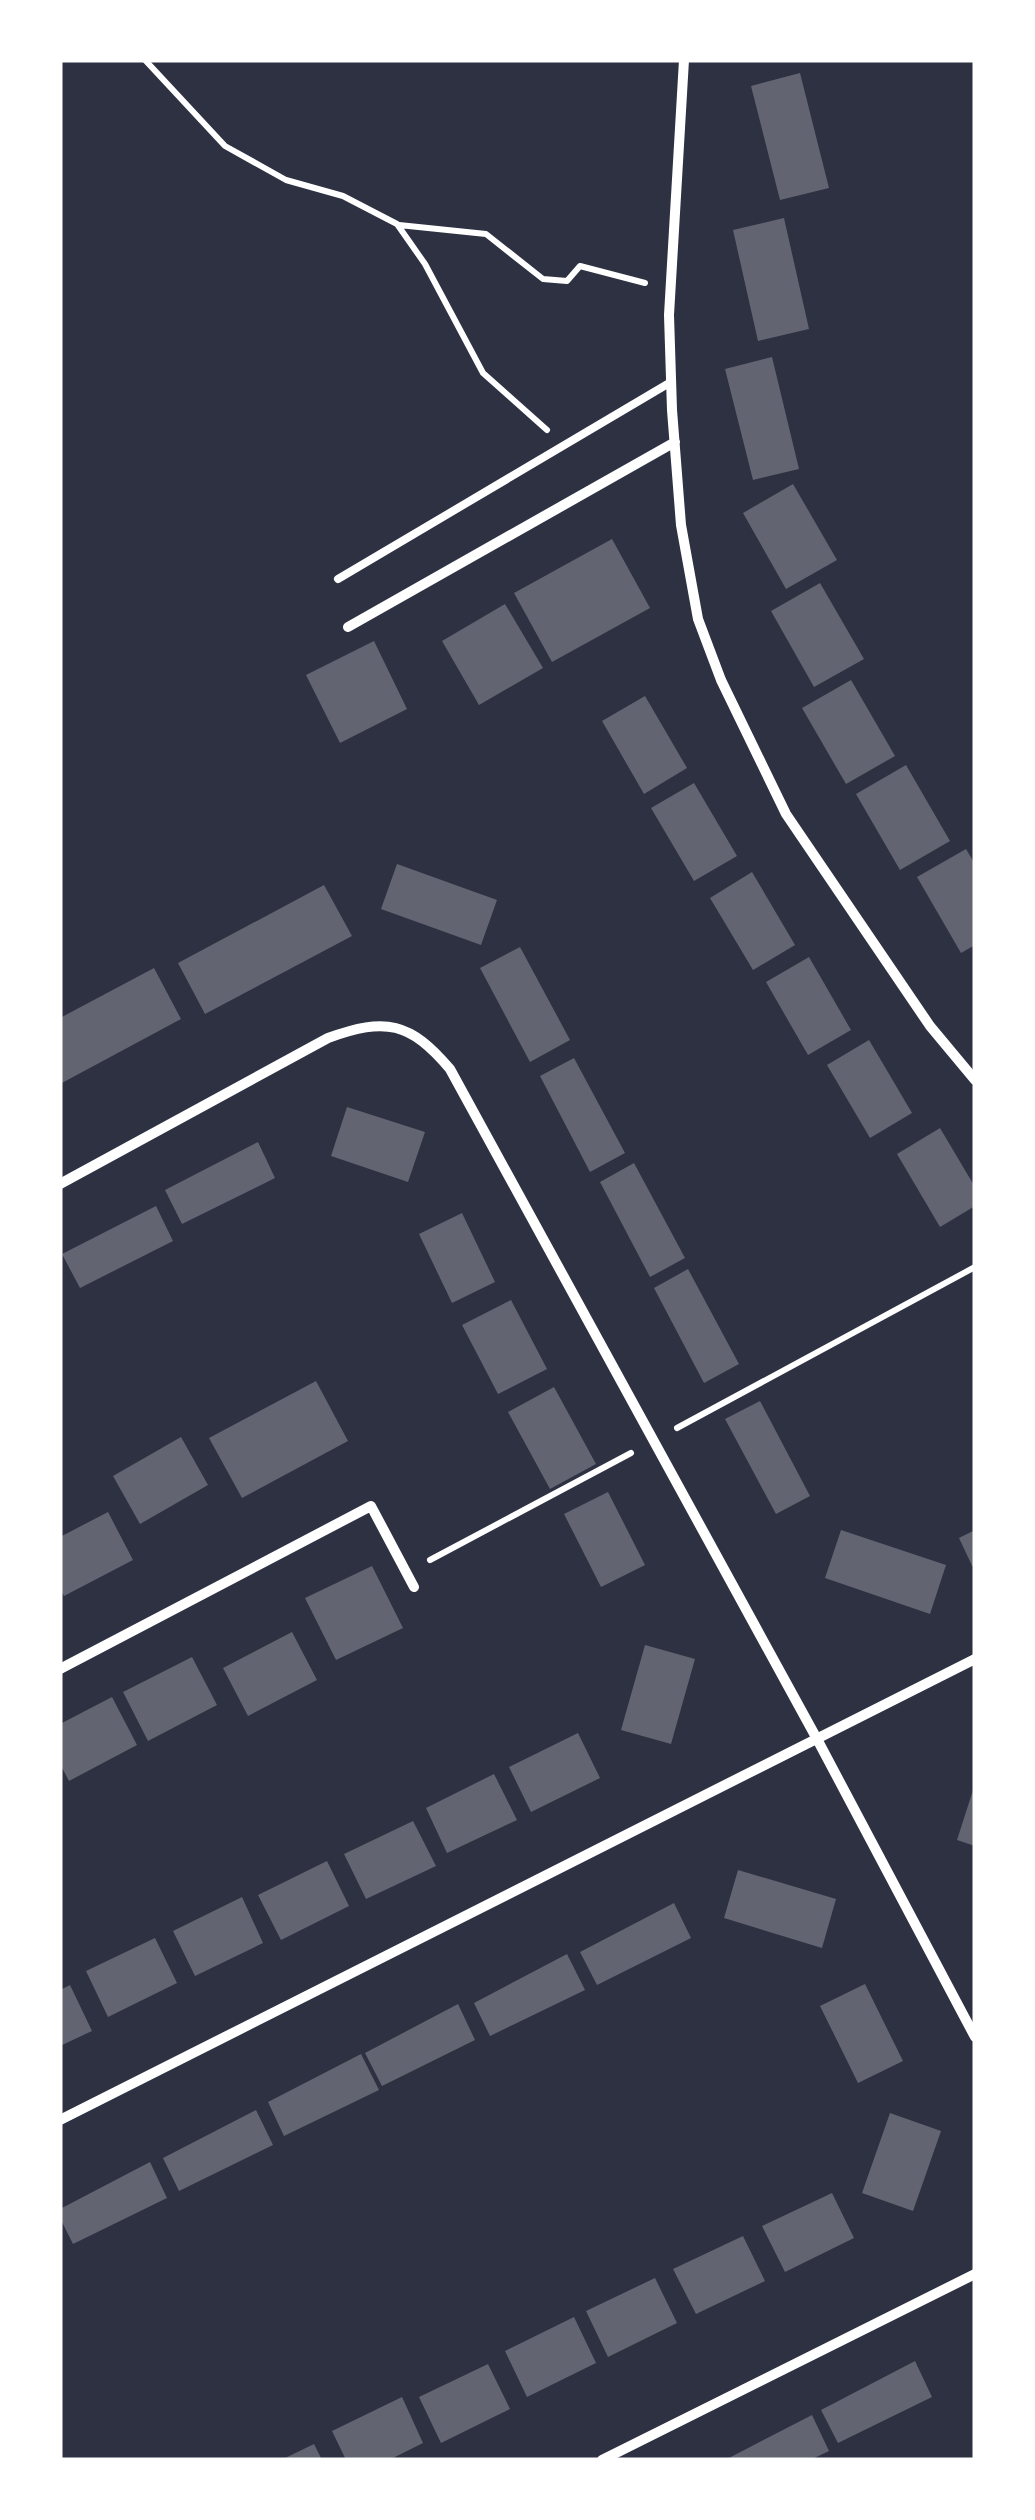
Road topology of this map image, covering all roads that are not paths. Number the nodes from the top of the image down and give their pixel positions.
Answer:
1 (684, 60) edge
2 (671, 382) junction
3 (675, 442) junction
4 (338, 579) dead end
5 (348, 627) dead end
6 (975, 1080) edge
7 (60, 1184) edge
8 (414, 1586) dead end
9 (975, 1659) edge
10 (60, 1669) edge
11 (818, 1739) junction
12 (975, 2038) edge
13 (60, 2120) edge
14 (975, 2274) edge
15 (602, 2460) edge

1 - 2 street
2 - 3 street
2 - 4 lane
3 - 5 street
3 - 6 street
7 - 11 street
8 - 10 street
9 - 11 street
11 - 12 street
11 - 13 street
14 - 15 street

